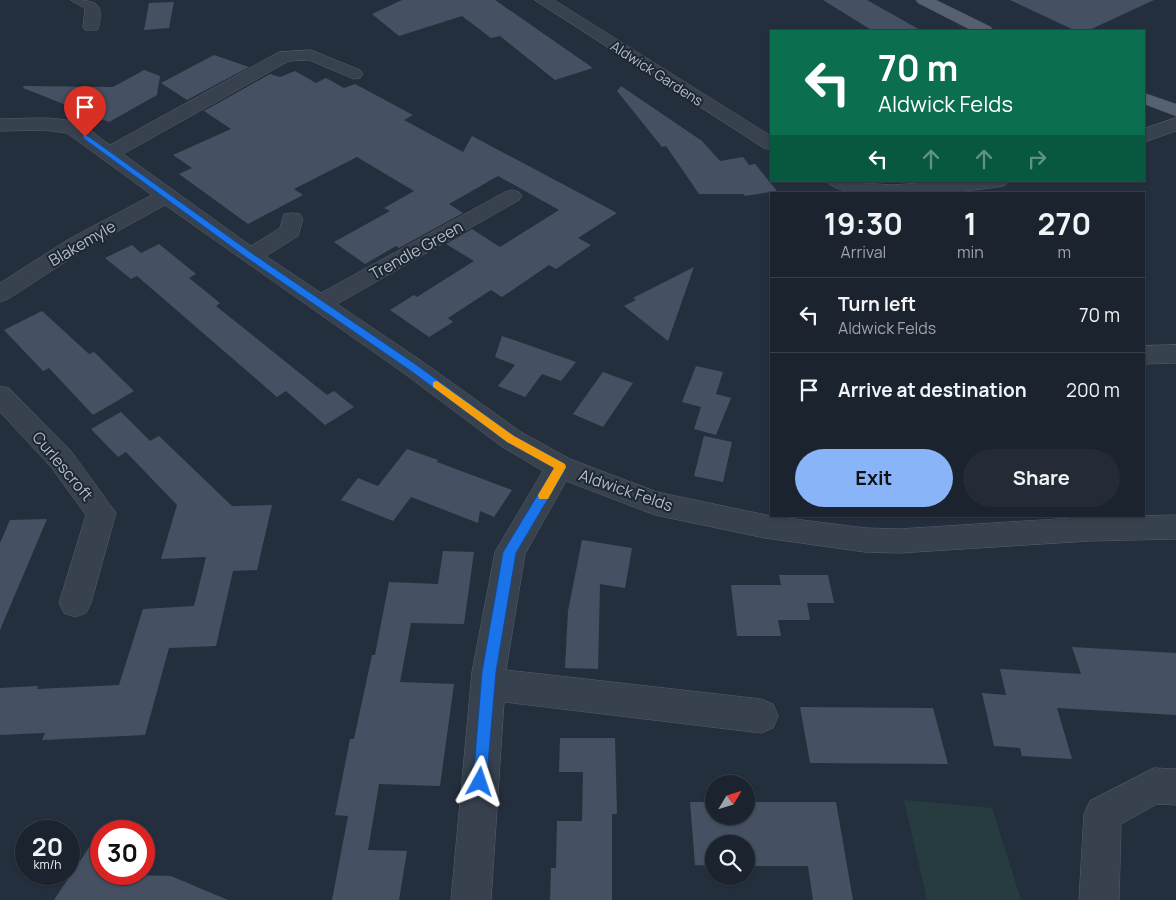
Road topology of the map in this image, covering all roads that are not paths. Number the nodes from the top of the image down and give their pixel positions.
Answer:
1 (78, 0) edge
2 (543, 0) edge
3 (924, 0) edge
4 (91, 27) dead end
5 (983, 30) edge
6 (354, 74) dead end
7 (1145, 98) edge
8 (1176, 110) edge
9 (1176, 124) edge
10 (0, 125) edge
11 (1145, 136) edge
12 (770, 143) edge
13 (110, 154) junction
14 (839, 182) edge
15 (986, 182) edge
16 (166, 196) junction
17 (512, 196) dead end
18 (292, 219) dead end
19 (250, 256) junction
20 (0, 294) edge
21 (319, 304) junction
22 (1176, 354) edge
23 (1145, 355) edge
24 (0, 395) edge
25 (560, 467) junction
26 (1085, 523) edge
27 (1176, 527) edge
28 (76, 603) dead end
29 (488, 684) junction
30 (761, 716) dead end
31 (1176, 787) edge
32 (471, 900) edge
33 (1100, 900) edge

1 - 4 street
2 - 12 street, Aldwick Gardens
3 - 5 main road
6 - 13 street
7 - 8 main road
9 - 11 street
10 - 13 street, Aldwick Felds
13 - 16 street, Aldwick Felds
14 - 15 street
16 - 19 street, Aldwick Felds
16 - 20 street, Blakemyle
17 - 21 street, Trendle Green
18 - 19 street
19 - 21 street, Aldwick Felds
21 - 25 street, Aldwick Felds
22 - 23 street
24 - 28 street, Curlescroft
25 - 26 street, Aldwick Felds
25 - 29 street
26 - 27 street, Aldwick Felds
29 - 30 street
29 - 32 street
31 - 33 street

